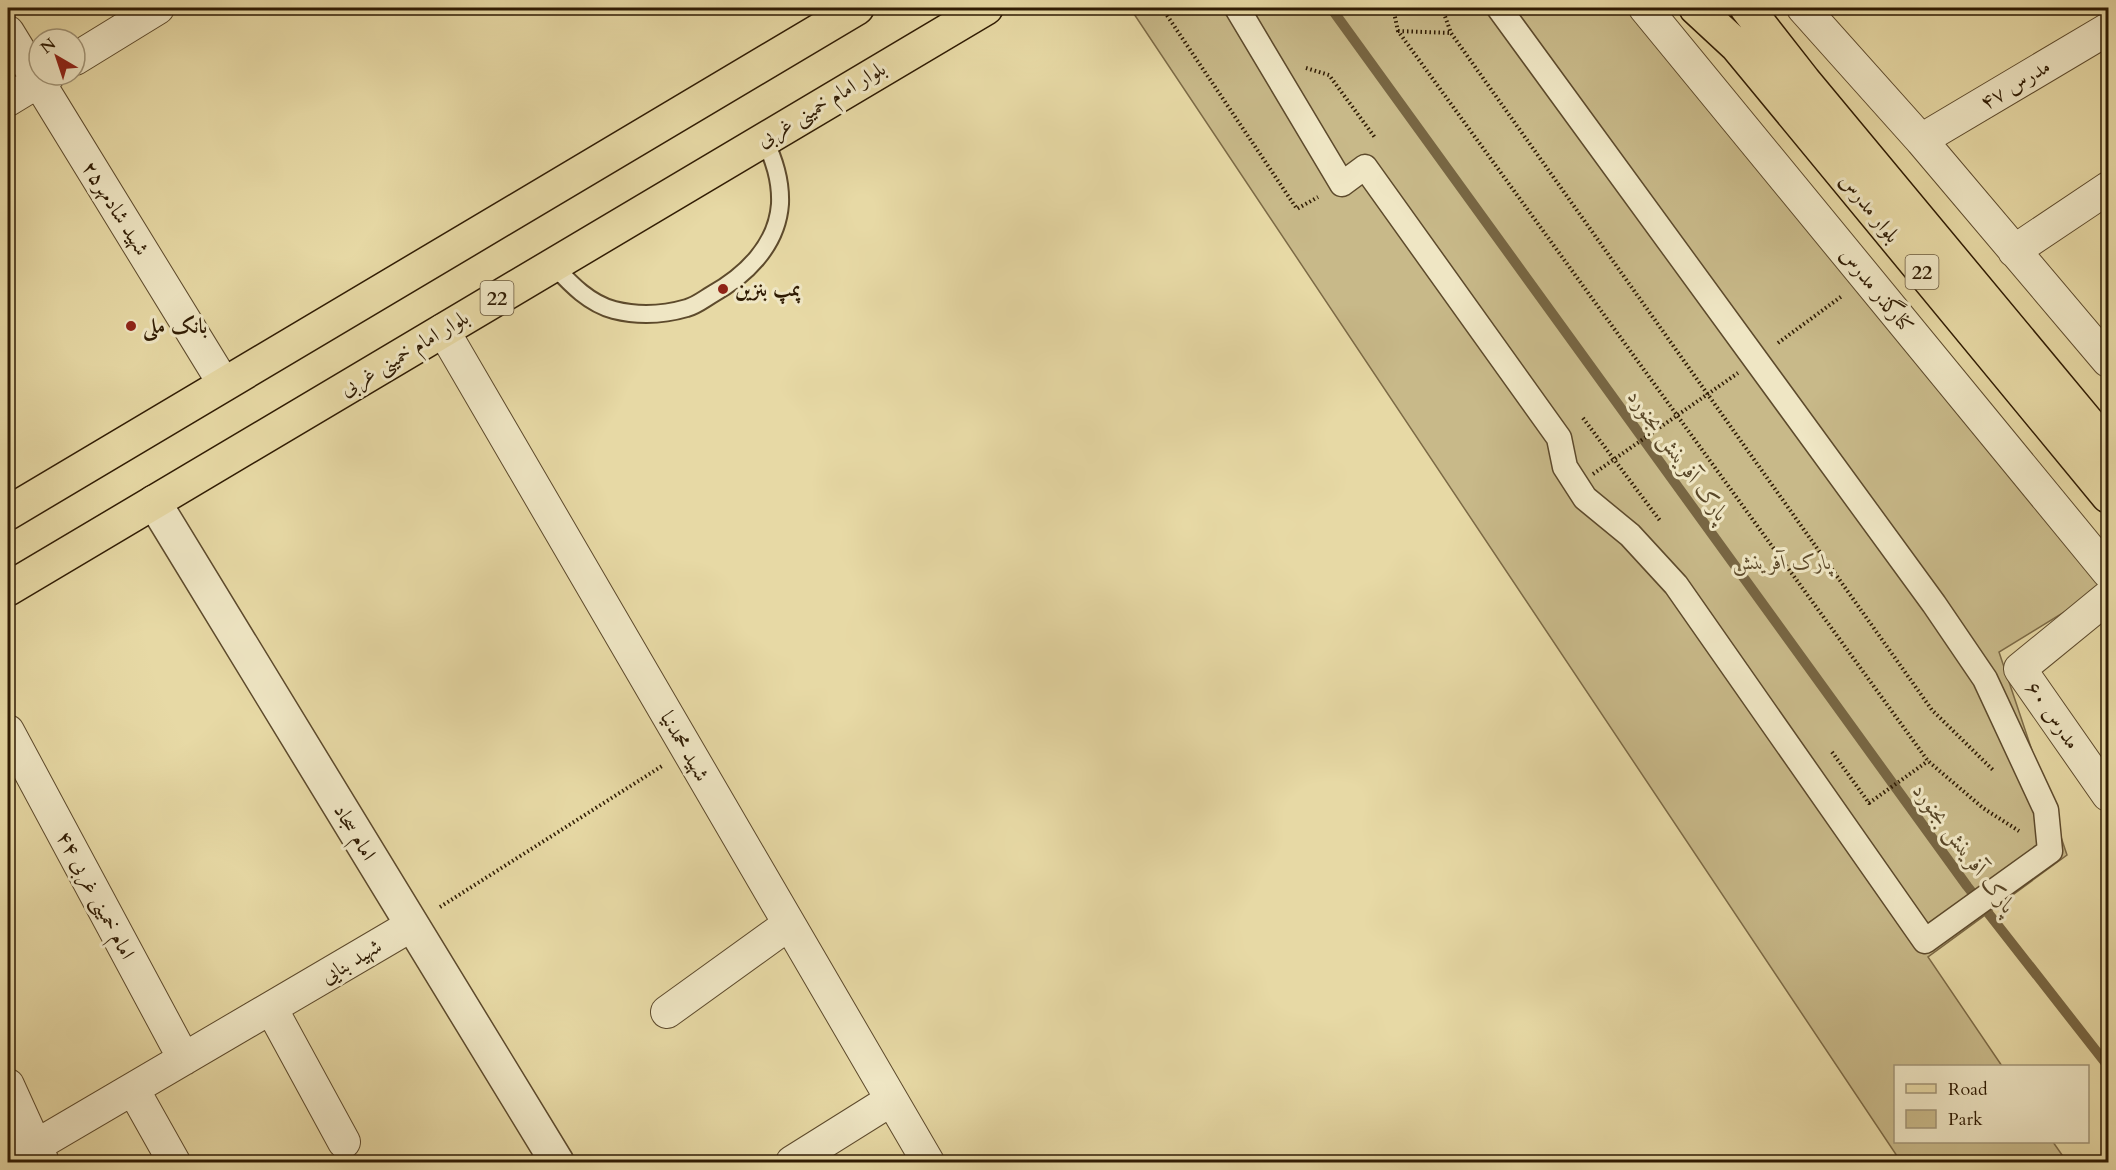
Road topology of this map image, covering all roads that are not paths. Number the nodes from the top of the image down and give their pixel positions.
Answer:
1 (158, 8) edge
2 (857, 8) edge
3 (986, 8) edge
4 (1237, 8) edge
5 (1499, 8) edge
6 (1645, 8) edge
7 (1696, 8) edge
8 (1803, 8) edge
9 (1754, 16) edge
10 (2109, 28) edge
11 (8, 32) edge
12 (87, 52) edge
13 (27, 57) edge
14 (29, 87) edge
15 (48, 87) edge
16 (8, 100) edge
17 (764, 138) junction
18 (1921, 140) junction
19 (2109, 188) edge
20 (2014, 250) junction
21 (553, 264) junction
22 (443, 330) junction
23 (2109, 362) edge
24 (224, 384) junction
25 (2109, 447) edge
26 (2109, 496) edge
27 (154, 502) junction
28 (8, 513) edge
29 (2109, 572) edge
30 (8, 589) edge
31 (2109, 597) edge
32 (8, 731) edge
33 (2109, 795) edge
34 (789, 924) junction
35 (412, 925) junction
36 (271, 1008) junction
37 (667, 1012) dead end
38 (184, 1059) junction
39 (8, 1085) edge
40 (133, 1089) junction
41 (891, 1100) junction
42 (344, 1142) dead end
43 (39, 1154) edge
44 (8, 1162) edge
45 (174, 1162) edge
46 (557, 1162) edge
47 (792, 1162) edge
48 (928, 1162) edge

1 - 12 street
2 - 24 main road
3 - 17 main road, بلوار امام خمینی غربی / 22
4 - 5 street
6 - 29 street, کنارگذر مدرس
7 - 26 main road, بلوار مدرس / 22
8 - 18 street
9 - 25 main road, بلوار مدرس / 22
10 - 18 street, مدرس ۴۷
11 - 13 street, شهید شادمهر۲۵
14 - 16 street
15 - 24 street, شهید شادمهر۲۵
17 - 21 main road, بلوار امام خمینی غربی / 22
17 - 21 lane
18 - 20 street
19 - 20 street
20 - 23 street
21 - 22 main road, بلوار امام خمینی غربی / 22
22 - 27 main road, بلوار امام خمینی غربی / 22
22 - 34 street, شهید محمدنیا
24 - 28 main road
27 - 30 main road, بلوار امام خمینی غربی / 22
27 - 35 street, امام سجاد
31 - 33 street, مدرس ۶۰
32 - 38 street, امام خمینی غربی ۴۴
34 - 37 street
34 - 41 street, شهید محمدنیا
35 - 36 street, شهید بنایی
35 - 46 street, امام سجاد
36 - 38 street, شهید بنایی
36 - 42 street
38 - 40 street, شهید بنایی
39 - 43 street
40 - 43 street, شهید بنایی
40 - 45 street
41 - 47 street
41 - 48 street, شهید محمدنیا
43 - 44 street, شهید بنایی

